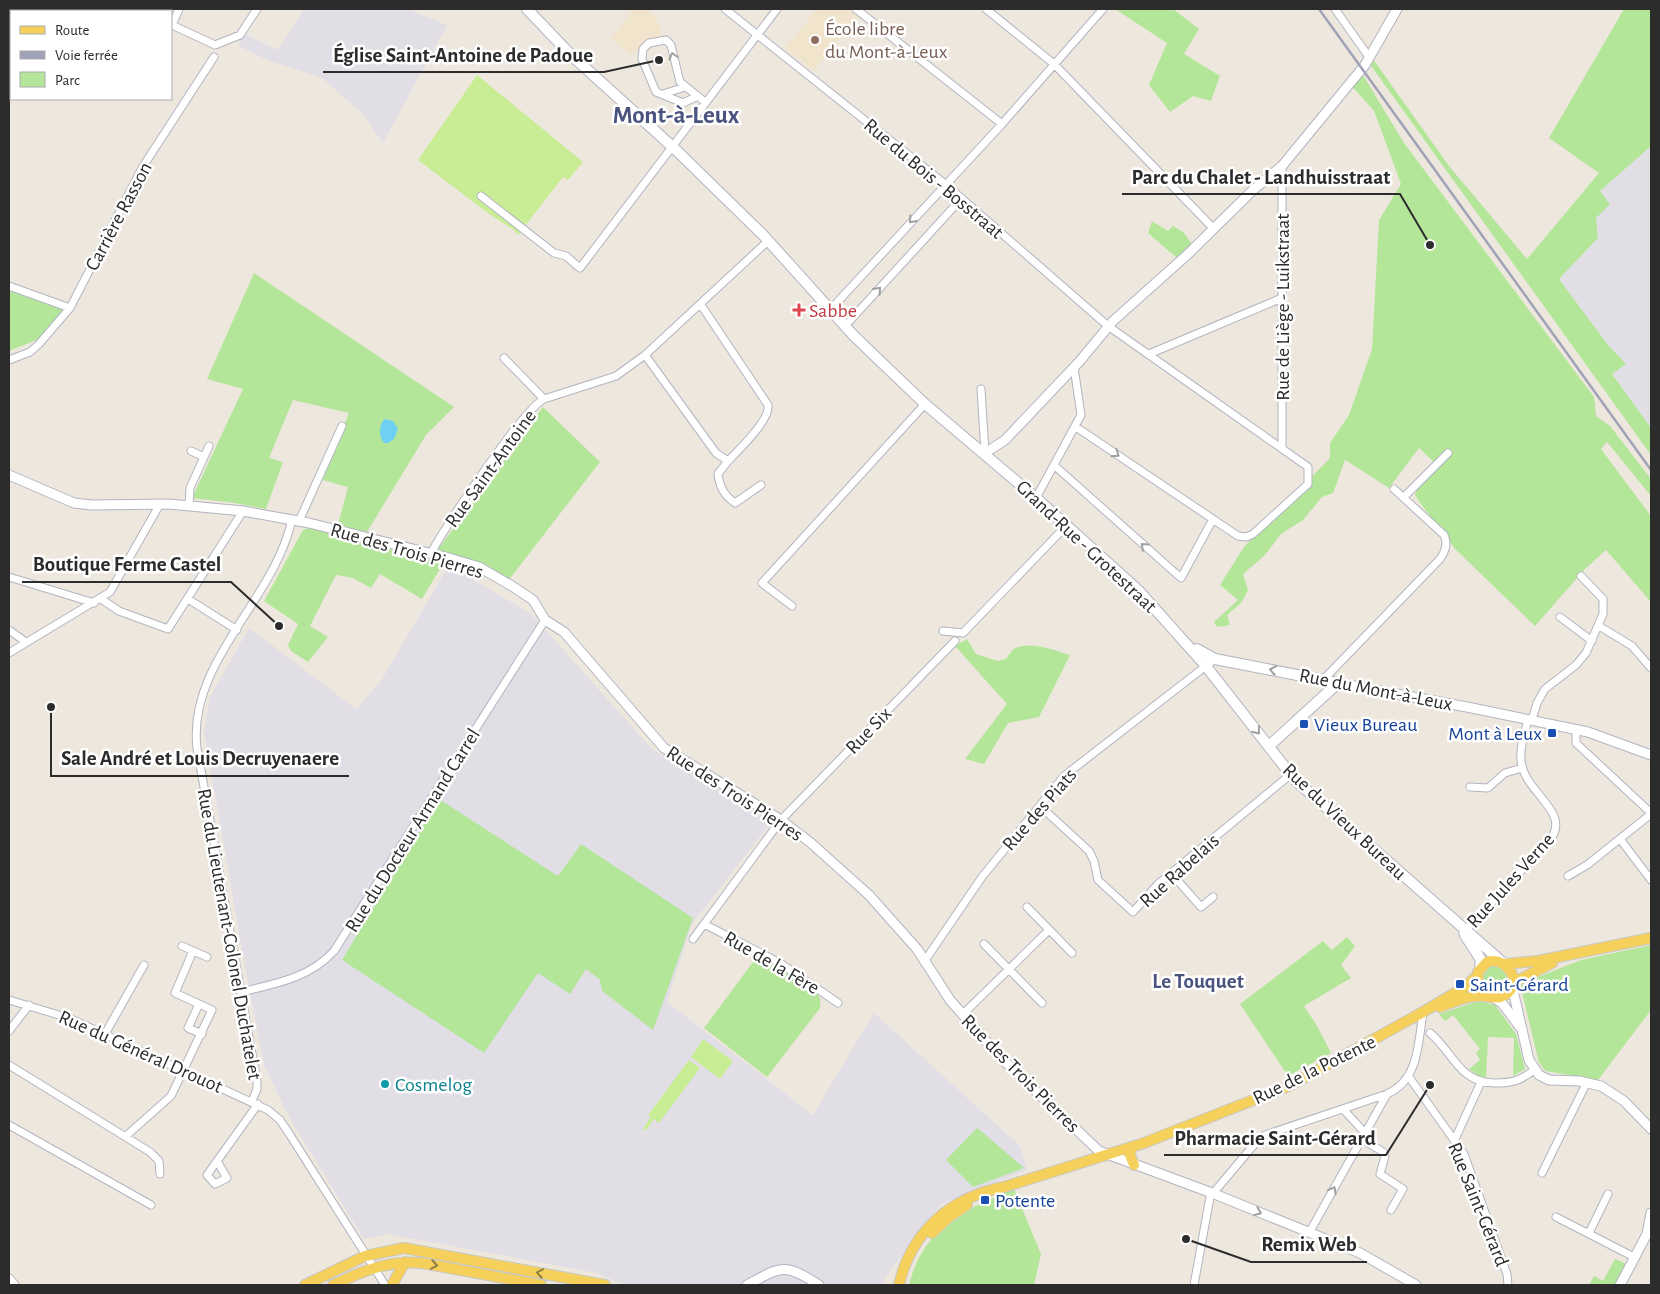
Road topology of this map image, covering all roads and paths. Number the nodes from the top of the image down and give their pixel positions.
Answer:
1 (179, 9) edge
2 (257, 9) edge
3 (527, 9) edge
4 (725, 9) edge
5 (777, 9) edge
6 (856, 9) edge
7 (986, 9) edge
8 (1104, 9) edge
9 (1335, 9) edge
10 (1397, 9) edge
11 (757, 34) junction
12 (214, 57) dead end
13 (1369, 57) junction
14 (1054, 64) junction
15 (685, 87) junction
16 (663, 94) junction
17 (696, 97) junction
18 (705, 102) junction
19 (1002, 124) junction
20 (672, 147) junction
21 (1282, 166) junction
22 (945, 184) junction
23 (480, 196) dead end
24 (962, 198) junction
25 (1214, 229) junction
26 (768, 241) junction
27 (9, 286) edge
28 (1282, 298) junction
29 (701, 305) junction
30 (70, 308) junction
31 (831, 309) junction
32 (846, 326) junction
33 (1108, 326) junction
34 (1149, 354) junction
35 (645, 355) junction
36 (504, 358) dead end
37 (9, 360) edge
38 (1074, 368) junction
39 (981, 389) dead end
40 (544, 399) junction
41 (925, 404) junction
42 (342, 426) dead end
43 (1076, 427) junction
44 (209, 446) dead end
45 (1282, 447) junction
46 (191, 451) dead end
47 (985, 453) junction
48 (1448, 453) dead end
49 (204, 457) junction
50 (728, 461) junction
51 (1055, 466) junction
52 (9, 475) edge
53 (761, 485) dead end
54 (1394, 489) dead end
55 (1404, 497) junction
56 (1036, 498) junction
57 (160, 504) junction
58 (189, 505) junction
59 (243, 511) junction
60 (1213, 519) junction
61 (295, 520) junction
62 (1067, 525) junction
63 (431, 553) junction
64 (1580, 576) dead end
65 (9, 577) edge
66 (188, 598) junction
67 (97, 601) junction
68 (792, 606) dead end
69 (1560, 617) dead end
70 (545, 620) junction
71 (1599, 626) junction
72 (9, 630) edge
73 (237, 630) junction
74 (943, 631) dead end
75 (1592, 641) junction
76 (26, 642) junction
77 (955, 642) dead end
78 (1186, 642) junction
79 (9, 653) edge
80 (1215, 658) junction
81 (1206, 665) junction
82 (1651, 668) edge
83 (1324, 680) junction
84 (1338, 683) junction
85 (1530, 719) junction
86 (1576, 730) junction
87 (1269, 746) junction
88 (1651, 755) edge
89 (1522, 768) junction
90 (1290, 775) junction
91 (1470, 787) dead end
92 (1040, 806) junction
93 (1651, 814) edge
94 (781, 820) junction
95 (1620, 839) junction
96 (1171, 873) junction
97 (1568, 876) dead end
98 (1651, 880) edge
99 (1213, 897) dead end
100 (1027, 907) dead end
101 (704, 924) junction
102 (1049, 930) junction
103 (1464, 932) junction
104 (1651, 938) edge
105 (693, 939) dead end
106 (984, 944) dead end
107 (182, 946) dead end
108 (193, 951) junction
109 (1072, 952) dead end
110 (207, 957) dead end
111 (1564, 957) junction
112 (924, 962) junction
113 (1504, 963) junction
114 (144, 965) dead end
115 (1009, 970) junction
116 (1478, 973) junction
117 (1512, 984) junction
118 (241, 992) junction
119 (1490, 997) junction
120 (9, 1000) edge
121 (838, 1003) dead end
122 (1042, 1003) dead end
123 (199, 1004) junction
124 (28, 1005) junction
125 (1423, 1012) junction
126 (963, 1014) junction
127 (9, 1031) edge
128 (1430, 1033) dead end
129 (105, 1034) junction
130 (202, 1034) junction
131 (1523, 1034) junction
132 (9, 1065) edge
133 (185, 1070) junction
134 (1534, 1070) junction
135 (1409, 1077) junction
136 (1481, 1082) junction
137 (1587, 1082) junction
138 (1387, 1094) junction
139 (255, 1102) junction
140 (1343, 1109) junction
141 (9, 1125) edge
142 (1651, 1129) edge
143 (126, 1136) junction
144 (1363, 1136) junction
145 (1455, 1140) junction
146 (1131, 1147) junction
147 (1106, 1155) junction
148 (217, 1161) dead end
149 (1134, 1165) junction
150 (160, 1174) dead end
151 (1542, 1174) dead end
152 (1212, 1193) junction
153 (1608, 1194) dead end
154 (151, 1205) dead end
155 (1391, 1210) dead end
156 (1651, 1213) edge
157 (1556, 1217) dead end
158 (1309, 1233) junction
159 (1589, 1233) junction
160 (365, 1256) junction
161 (1634, 1256) junction
162 (405, 1262) junction
163 (374, 1267) junction
164 (9, 1279) edge
165 (14, 1285) edge
166 (305, 1285) edge
167 (333, 1285) edge
168 (386, 1285) edge
169 (392, 1285) edge
170 (541, 1285) edge
171 (606, 1285) edge
172 (747, 1285) edge
173 (819, 1285) edge
174 (900, 1285) edge
175 (1194, 1285) edge
176 (1416, 1285) edge
177 (1508, 1285) edge
178 (1620, 1285) edge

1 - 2 street
3 - 20 main road, Grand-Rue - Grotestraat
4 - 11 street, Rue du Bois - Bosstraat
5 - 11 street
6 - 19 street
7 - 14 street
8 - 14 street
9 - 13 street
10 - 13 street
11 - 18 street
11 - 22 street, Rue du Bois - Bosstraat
12 - 30 street, Carrière Rasson
13 - 21 street
14 - 19 street
14 - 25 street
15 - 16 street
15 -> 16 street
15 - 17 street
16 - 17 street
17 - 18 street
18 - 20 street
19 - 22 street
20 - 23 street
20 - 26 main road, Grand-Rue - Grotestraat
21 - 25 street
21 - 28 street, Rue de Liège - Luikstraat
22 - 24 street, Rue du Bois - Bosstraat
22 -> 31 street
32 -> 24 street
24 - 33 street, Rue du Bois - Bosstraat
25 - 33 street
26 - 29 street, Rue Saint-Antoine
26 - 31 main road, Grand-Rue - Grotestraat
27 - 30 street
28 - 34 street
28 - 45 street, Rue de Liège - Luikstraat
29 - 35 street, Rue Saint-Antoine
29 - 50 street
30 - 37 street, Carrière Rasson
31 - 32 main road, Grand-Rue - Grotestraat
32 - 41 main road, Grand-Rue - Grotestraat
33 - 34 street, Rue du Bois - Bosstraat
33 - 38 street
34 - 45 street, Rue du Bois - Bosstraat
35 - 40 street, Rue Saint-Antoine
35 - 50 street
36 - 40 street
38 - 43 street
38 - 47 street
39 - 47 street
40 - 63 street, Rue Saint-Antoine
41 - 47 main road, Grand-Rue - Grotestraat
41 - 68 street
42 - 61 street, Rue du Lieutenant-Colonel Duchatelet
43 - 51 street
43 -> 60 street
44 - 49 street
45 - 60 street, Rue du Bois - Bosstraat
46 - 49 street
47 - 56 main road, Grand-Rue - Grotestraat
48 - 55 street
49 - 58 street
50 - 53 street
51 - 56 street
60 -> 51 street
52 - 57 street, Rue des Trois Pierres
54 - 55 street
55 - 83 street
56 - 62 main road, Grand-Rue - Grotestraat
57 - 58 street, Rue des Trois Pierres
57 - 67 street
58 - 59 street, Rue des Trois Pierres
59 - 61 street, Rue des Trois Pierres
59 - 66 street
61 - 63 street, Rue des Trois Pierres
61 - 73 street, Rue du Lieutenant-Colonel Duchatelet
62 - 74 street
62 - 78 main road, Grand-Rue - Grotestraat
63 - 70 street, Rue des Trois Pierres
64 - 71 street
65 - 67 street
66 - 67 street
66 - 73 street
67 - 76 street
69 - 75 street
70 - 94 street, Rue des Trois Pierres
70 - 118 street, Rue du Docteur Armand Carrel
71 - 75 street
71 - 82 street
72 - 76 street
73 - 118 street, Rue du Lieutenant-Colonel Duchatelet
75 - 85 street
76 - 79 street
77 - 94 street, Rue Six
78 - 80 main road, Rue du Mont-à-Leux
78 - 81 main road, Rue du Vieux Bureau
80 - 81 street
83 -> 80 main road, Rue du Mont-à-Leux
81 -> 87 main road, Rue du Vieux Bureau
81 - 92 street, Rue des Piats
83 - 84 main road, Rue du Mont-à-Leux
84 - 85 street, Rue du Mont-à-Leux
84 - 87 main road
85 - 86 street, Rue du Mont-à-Leux
85 - 89 street
86 - 88 street, Rue du Mont-à-Leux
86 - 93 street
87 - 90 main road, Rue du Vieux Bureau
89 - 91 street
89 - 103 street, Rue Jules Verne
90 - 96 street, Rue Rabelais
90 - 103 main road, Rue du Vieux Bureau
92 - 96 street, Rue Rabelais
92 - 112 street, Rue des Piats
93 - 95 street
94 - 101 street, Rue de la Fère
94 - 112 street, Rue des Trois Pierres
95 - 97 street
95 - 98 street
96 - 99 street
100 - 102 street
101 - 105 street, Rue de la Fère
101 - 121 street, Rue de la Fère
102 - 109 street
102 - 115 street
103 - 113 main road, Rue du Vieux Bureau
103 - 116 main road, Rue du Vieux Bureau
104 - 111 main road
106 - 115 street
107 - 108 street
108 - 110 street
108 - 123 street
111 - 113 main road
111 - 117 main road
112 - 126 street, Rue des Trois Pierres
113 - 116 main road
113 - 117 main road
114 - 129 street
115 - 122 street
115 - 126 street
116 - 119 main road
116 - 125 main road, Rue de la Potente
117 - 119 main road
117 - 131 street
118 - 139 street, Rue du Lieutenant-Colonel Duchatelet
119 - 125 main road, Rue de la Potente
119 - 131 street
120 - 124 street, Rue du Général Drouot
123 - 130 street
123 - 130 street
124 - 127 street
124 - 129 street, Rue du Général Drouot
125 - 135 street
125 - 146 main road, Rue de la Potente
126 - 147 street, Rue des Trois Pierres
128 - 136 street
129 - 133 street, Rue du Général Drouot
130 - 133 street
131 - 134 street
132 - 143 street
133 - 139 street, Rue du Général Drouot
133 - 143 street
134 - 136 street
134 - 137 street
135 - 138 street
135 - 145 street, Rue Saint-Gérard
136 - 145 street
137 - 142 street
137 - 151 street
138 - 140 street
138 - 144 street
139 - 148 street
139 - 160 street, Rue du Général Drouot
140 - 144 street
140 - 152 street
141 - 154 street
143 - 150 street
144 - 155 street
158 -> 144 street
145 - 177 street, Rue Saint-Gérard
146 - 147 main road, Rue de la Potente
146 - 149 main road
147 - 149 street, Rue des Trois Pierres
147 - 174 main road, Rue de la Potente
149 - 152 street, Rue des Trois Pierres
152 -> 158 street, Rue des Trois Pierres
152 - 175 street
153 - 159 street
156 - 161 street
157 - 159 street
158 - 176 street, Rue des Trois Pierres
159 - 161 street
160 - 163 street, Rue du Général Drouot
160 - 166 main road
171 -> 160 main road
161 - 178 street
162 - 163 main road
162 - 169 main road
162 -> 170 main road
163 - 167 main road
163 - 168 street, Rue du Général Drouot
164 - 165 street
172 - 173 street

